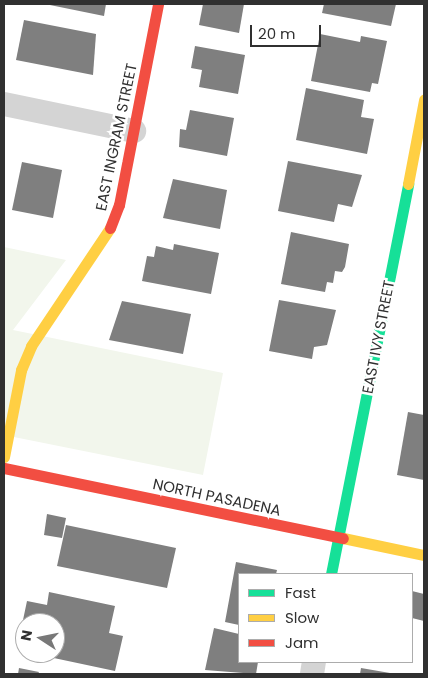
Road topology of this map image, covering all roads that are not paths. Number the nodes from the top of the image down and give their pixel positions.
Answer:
1 (158, 4) edge
2 (424, 100) edge
3 (4, 104) edge
4 (134, 131) junction
5 (4, 457) edge
6 (4, 468) edge
7 (338, 537) junction
8 (424, 555) edge
9 (331, 573) edge

1 - 4 street, EAST INGRAM STREET
2 - 7 street, EAST IVY STREET
3 - 4 street
4 - 5 street, EAST INGRAM STREET
6 - 7 street, NORTH PASADENA
7 - 8 street, NORTH PASADENA
7 - 9 street, EAST IVY STREET

